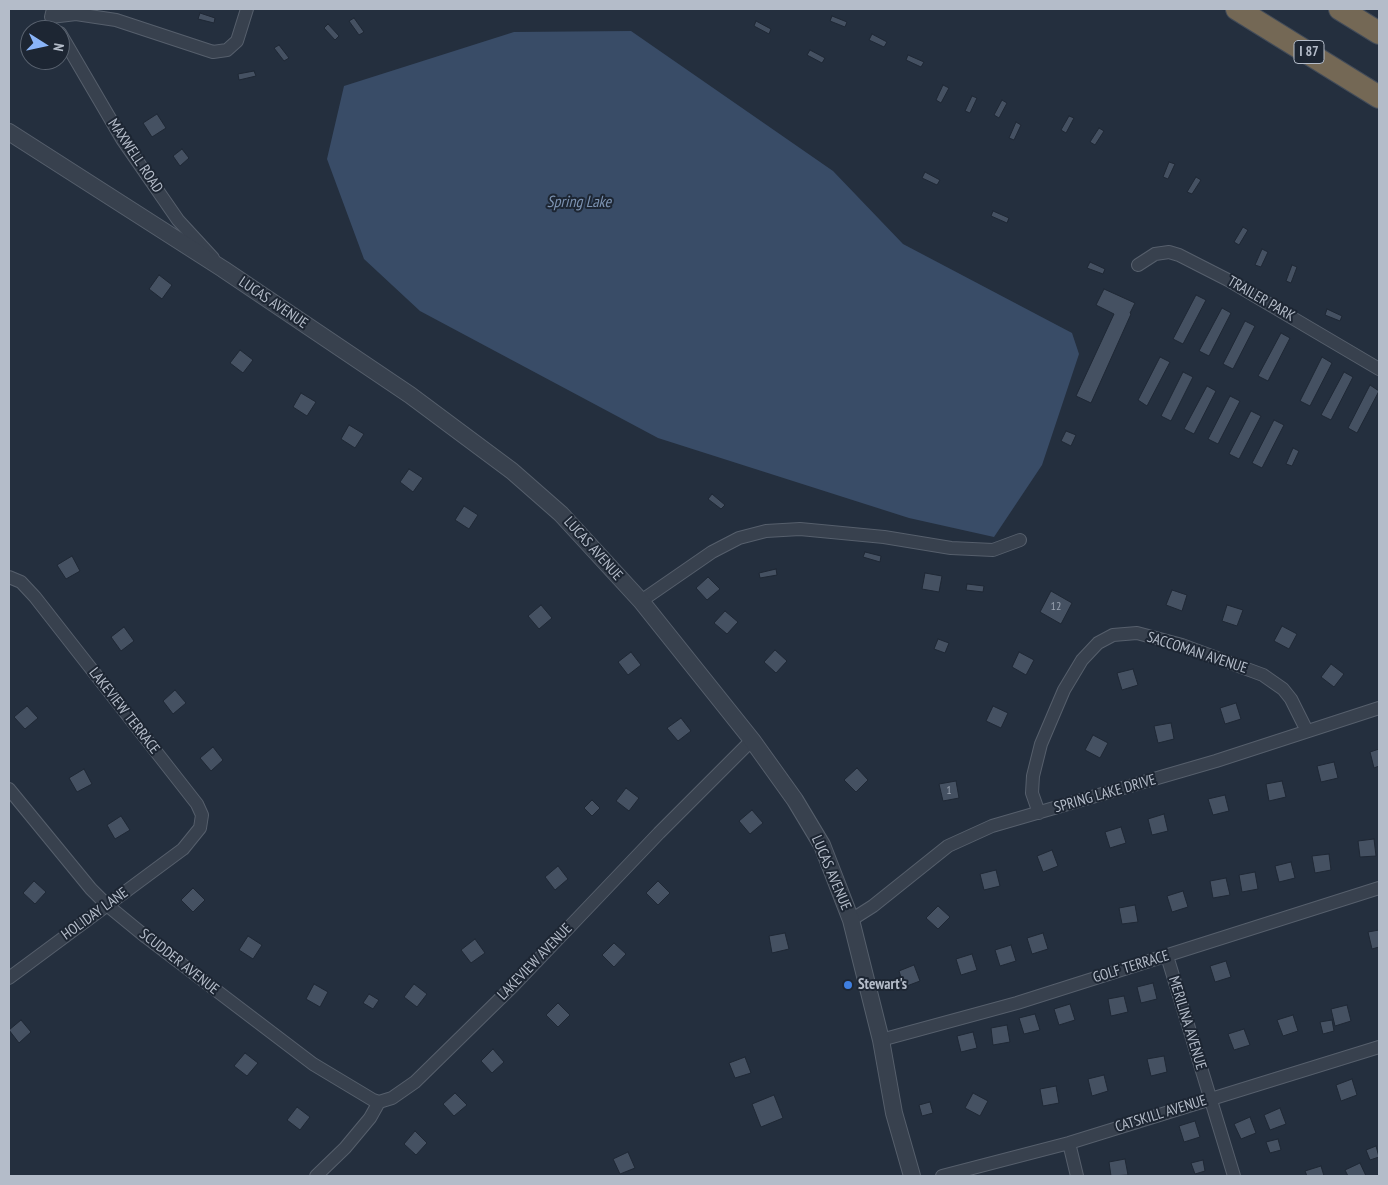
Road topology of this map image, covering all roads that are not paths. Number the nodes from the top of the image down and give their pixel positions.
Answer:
1 (247, 9) edge
2 (1238, 9) edge
3 (1340, 9) edge
4 (50, 12) edge
5 (1379, 33) edge
6 (70, 51) edge
7 (1379, 97) edge
8 (9, 132) edge
9 (1138, 265) dead end
10 (223, 269) junction
11 (1379, 369) edge
12 (1020, 540) dead end
13 (11, 578) edge
14 (641, 601) junction
15 (1379, 708) edge
16 (1307, 731) junction
17 (752, 740) junction
18 (9, 789) edge
19 (1039, 813) junction
20 (181, 850) joint
21 (1379, 888) edge
22 (107, 905) junction
23 (851, 920) junction
24 (1167, 956) junction
25 (9, 978) edge
26 (881, 1040) junction
27 (1379, 1047) edge
28 (1211, 1099) junction
29 (378, 1102) junction
30 (1069, 1143) junction
31 (316, 1176) edge
32 (912, 1176) edge
33 (942, 1176) edge
34 (1078, 1176) edge
35 (1234, 1176) edge

1 - 4 street
2 - 7 highway, I 87
3 - 5 highway
6 - 10 street, MAXWELL ROAD
8 - 10 street, LUCAS AVENUE
9 - 11 street, TRAILER PARK
10 - 14 street, LUCAS AVENUE
12 - 14 street
13 - 20 street, LAKEVIEW TERRACE
14 - 17 street, LUCAS AVENUE
15 - 16 street, SPRING LAKE DRIVE
16 - 19 street, SPRING LAKE DRIVE
16 - 19 street, SACCOMAN AVENUE
17 - 23 street, LUCAS AVENUE
17 - 29 street, LAKEVIEW AVENUE
18 - 22 street, SCUDDER AVENUE
19 - 23 street, SPRING LAKE DRIVE
20 - 22 street, HOLIDAY LANE
21 - 24 street, GOLF TERRACE
22 - 25 street, HOLIDAY LANE
22 - 29 street, SCUDDER AVENUE
23 - 26 street, LUCAS AVENUE
24 - 26 street, GOLF TERRACE
24 - 28 street, MERILINA AVENUE
26 - 32 street, LUCAS AVENUE
27 - 28 street, CATSKILL AVENUE
28 - 30 street, CATSKILL AVENUE
28 - 35 street, MERILINA AVENUE
29 - 31 street
30 - 33 street, CATSKILL AVENUE
30 - 34 street

